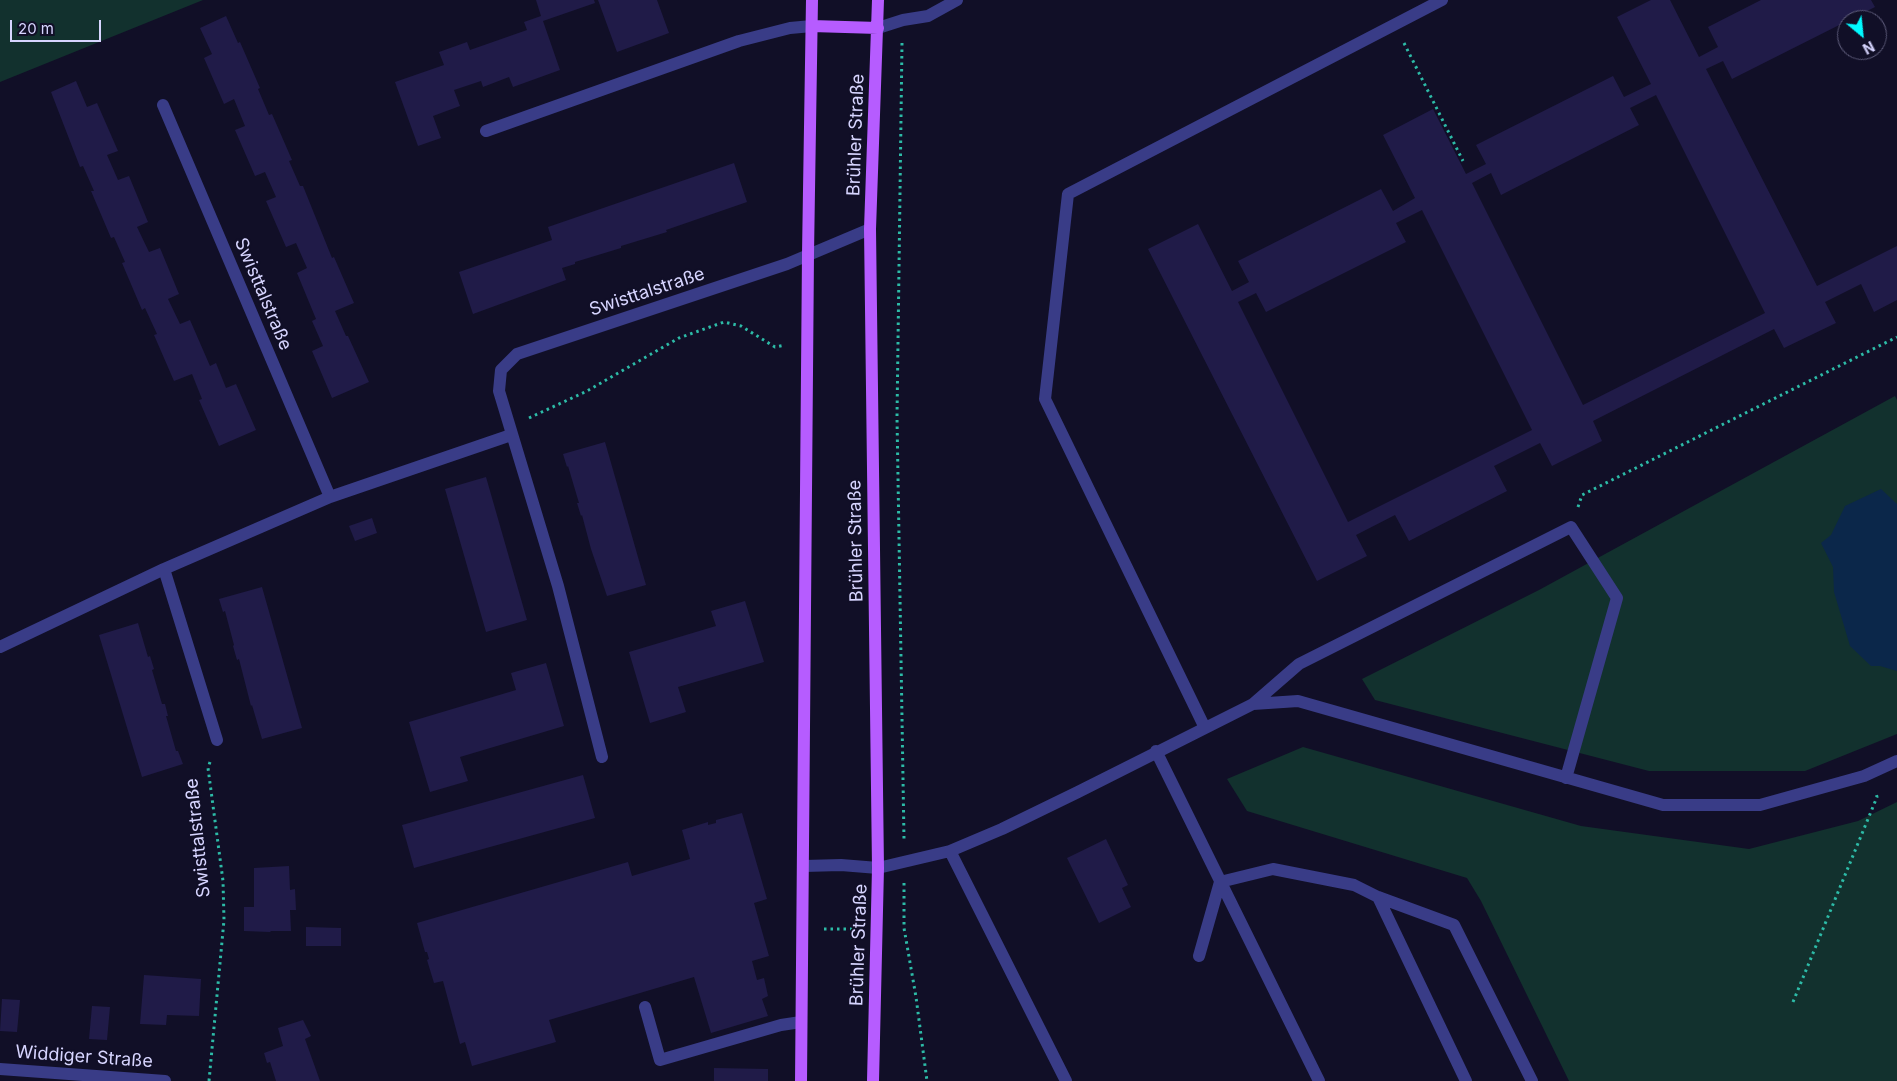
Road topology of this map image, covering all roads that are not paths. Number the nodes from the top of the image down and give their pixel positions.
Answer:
1 (812, 0) edge
2 (878, 0) edge
3 (957, 0) edge
4 (1442, 0) edge
5 (812, 26) junction
6 (878, 28) junction
7 (163, 105) dead end
8 (486, 131) dead end
9 (870, 230) junction
10 (808, 254) junction
11 (510, 432) junction
12 (330, 497) junction
13 (164, 569) junction
14 (0, 647) edge
15 (1253, 704) junction
16 (1206, 728) junction
17 (217, 740) road end
18 (1156, 752) junction
19 (602, 757) dead end
20 (1897, 761) edge
21 (1566, 778) junction
22 (950, 851) junction
23 (804, 866) junction
24 (878, 868) junction
25 (1220, 882) junction
26 (1378, 897) junction
27 (1199, 956) dead end
28 (645, 1006) dead end
29 (801, 1022) junction
30 (0, 1069) edge
31 (165, 1081) edge
32 (801, 1081) edge
33 (873, 1081) edge
34 (1066, 1081) edge
35 (1319, 1081) edge
36 (1466, 1081) edge
37 (1532, 1081) edge

1 - 5 main road
2 - 6 main road, Brühler Straße
3 - 6 street
4 - 16 street
5 - 6 main road
5 - 8 street
5 - 10 main road
6 - 9 main road, Brühler Straße
7 - 12 street, Swisttalstraße
9 - 10 street, Swisttalstraße
9 - 24 main road, Brühler Straße
10 - 11 street, Swisttalstraße
10 - 23 main road
11 - 12 street
11 - 19 street, Swisttalstraße
12 - 13 street
13 - 14 street
13 - 17 street
15 - 16 street
15 - 21 street
15 - 21 street
16 - 18 street
18 - 22 street
18 - 25 street
20 - 21 street
22 - 24 street
22 - 34 street
23 - 24 street
23 - 29 main road
24 - 33 main road, Brühler Straße
25 - 26 street
25 - 27 street
25 - 35 street
26 - 36 street
26 - 37 street
28 - 29 street
29 - 32 main road
30 - 31 street, Widdiger Straße

